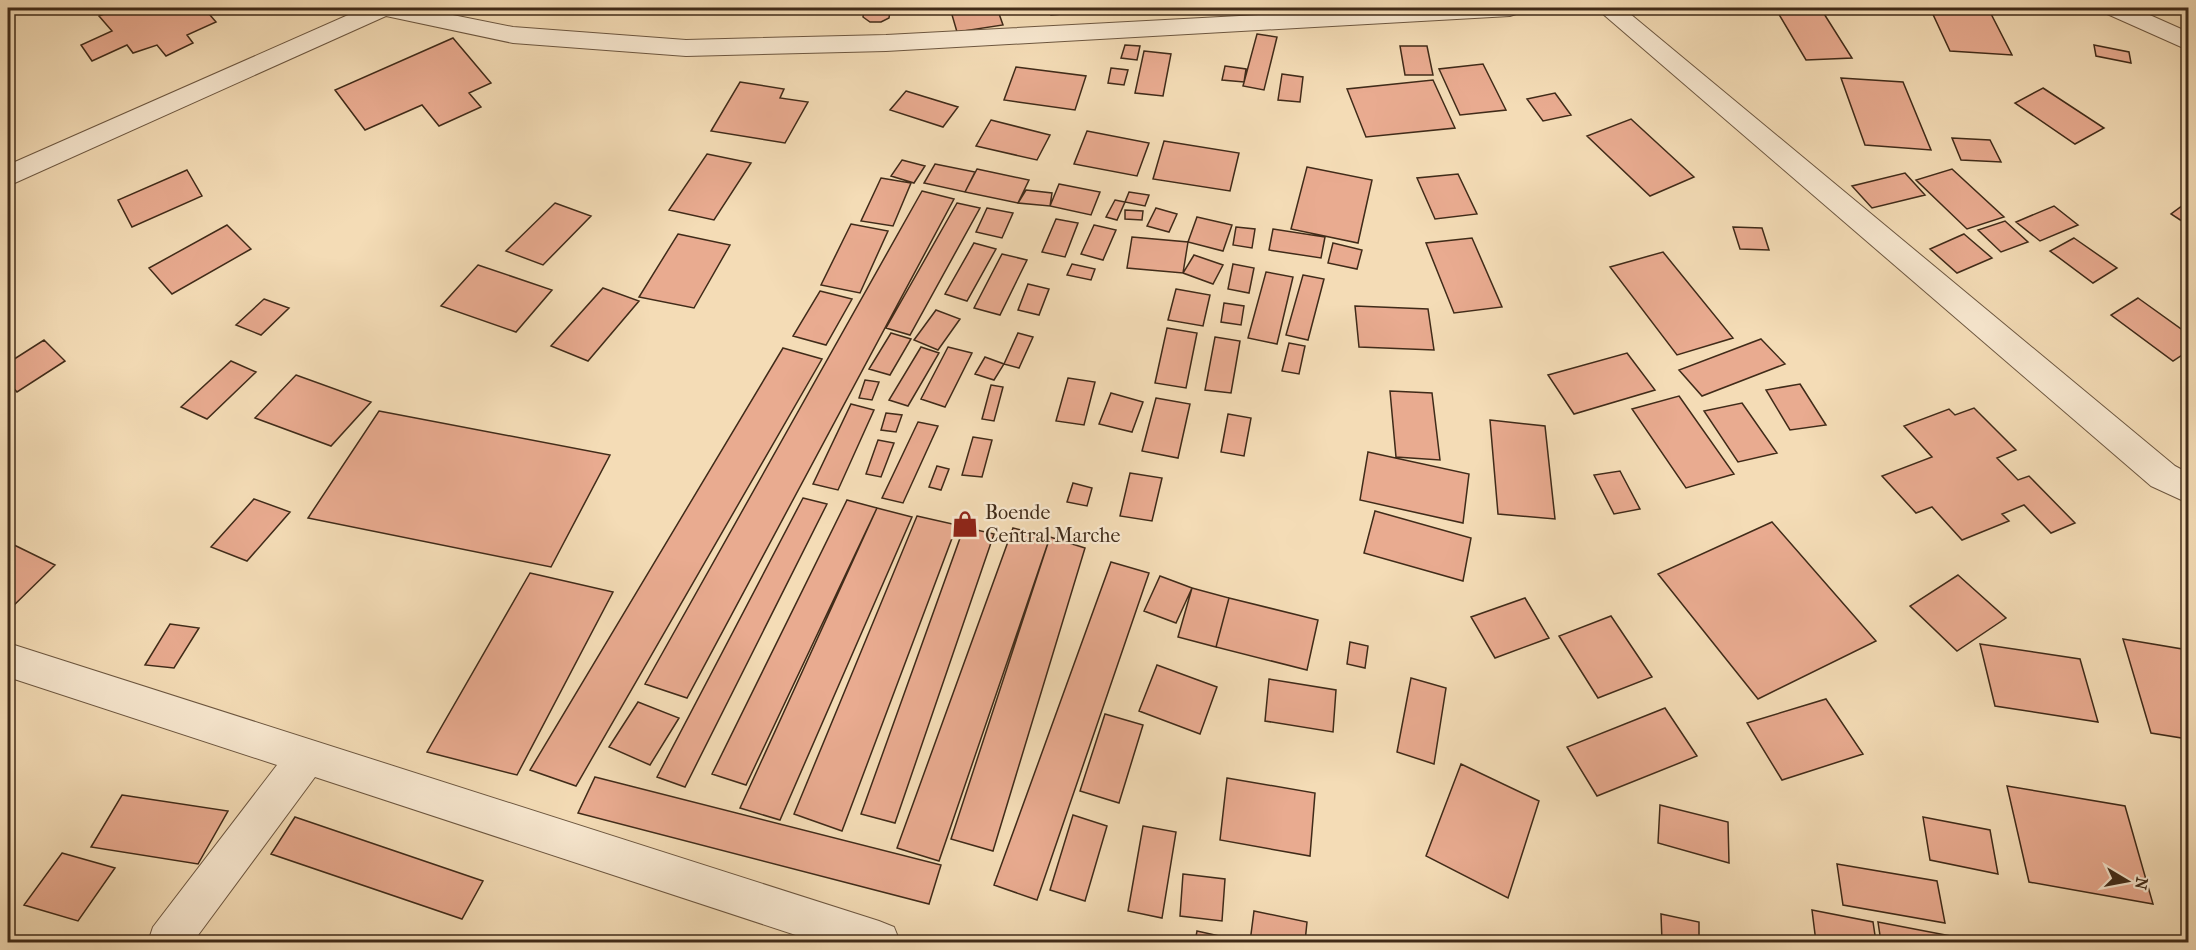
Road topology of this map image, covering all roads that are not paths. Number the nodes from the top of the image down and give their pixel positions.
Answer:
1 (383, 8) edge
2 (1510, 8) edge
3 (1608, 8) edge
4 (2114, 8) edge
5 (2188, 42) edge
6 (8, 176) edge
7 (2188, 489) edge
8 (8, 660) edge
9 (306, 758) junction
10 (168, 942) edge
11 (879, 942) edge

1 - 2 street
1 - 6 street
3 - 7 street
4 - 5 street
8 - 9 street
9 - 10 street
9 - 11 street

